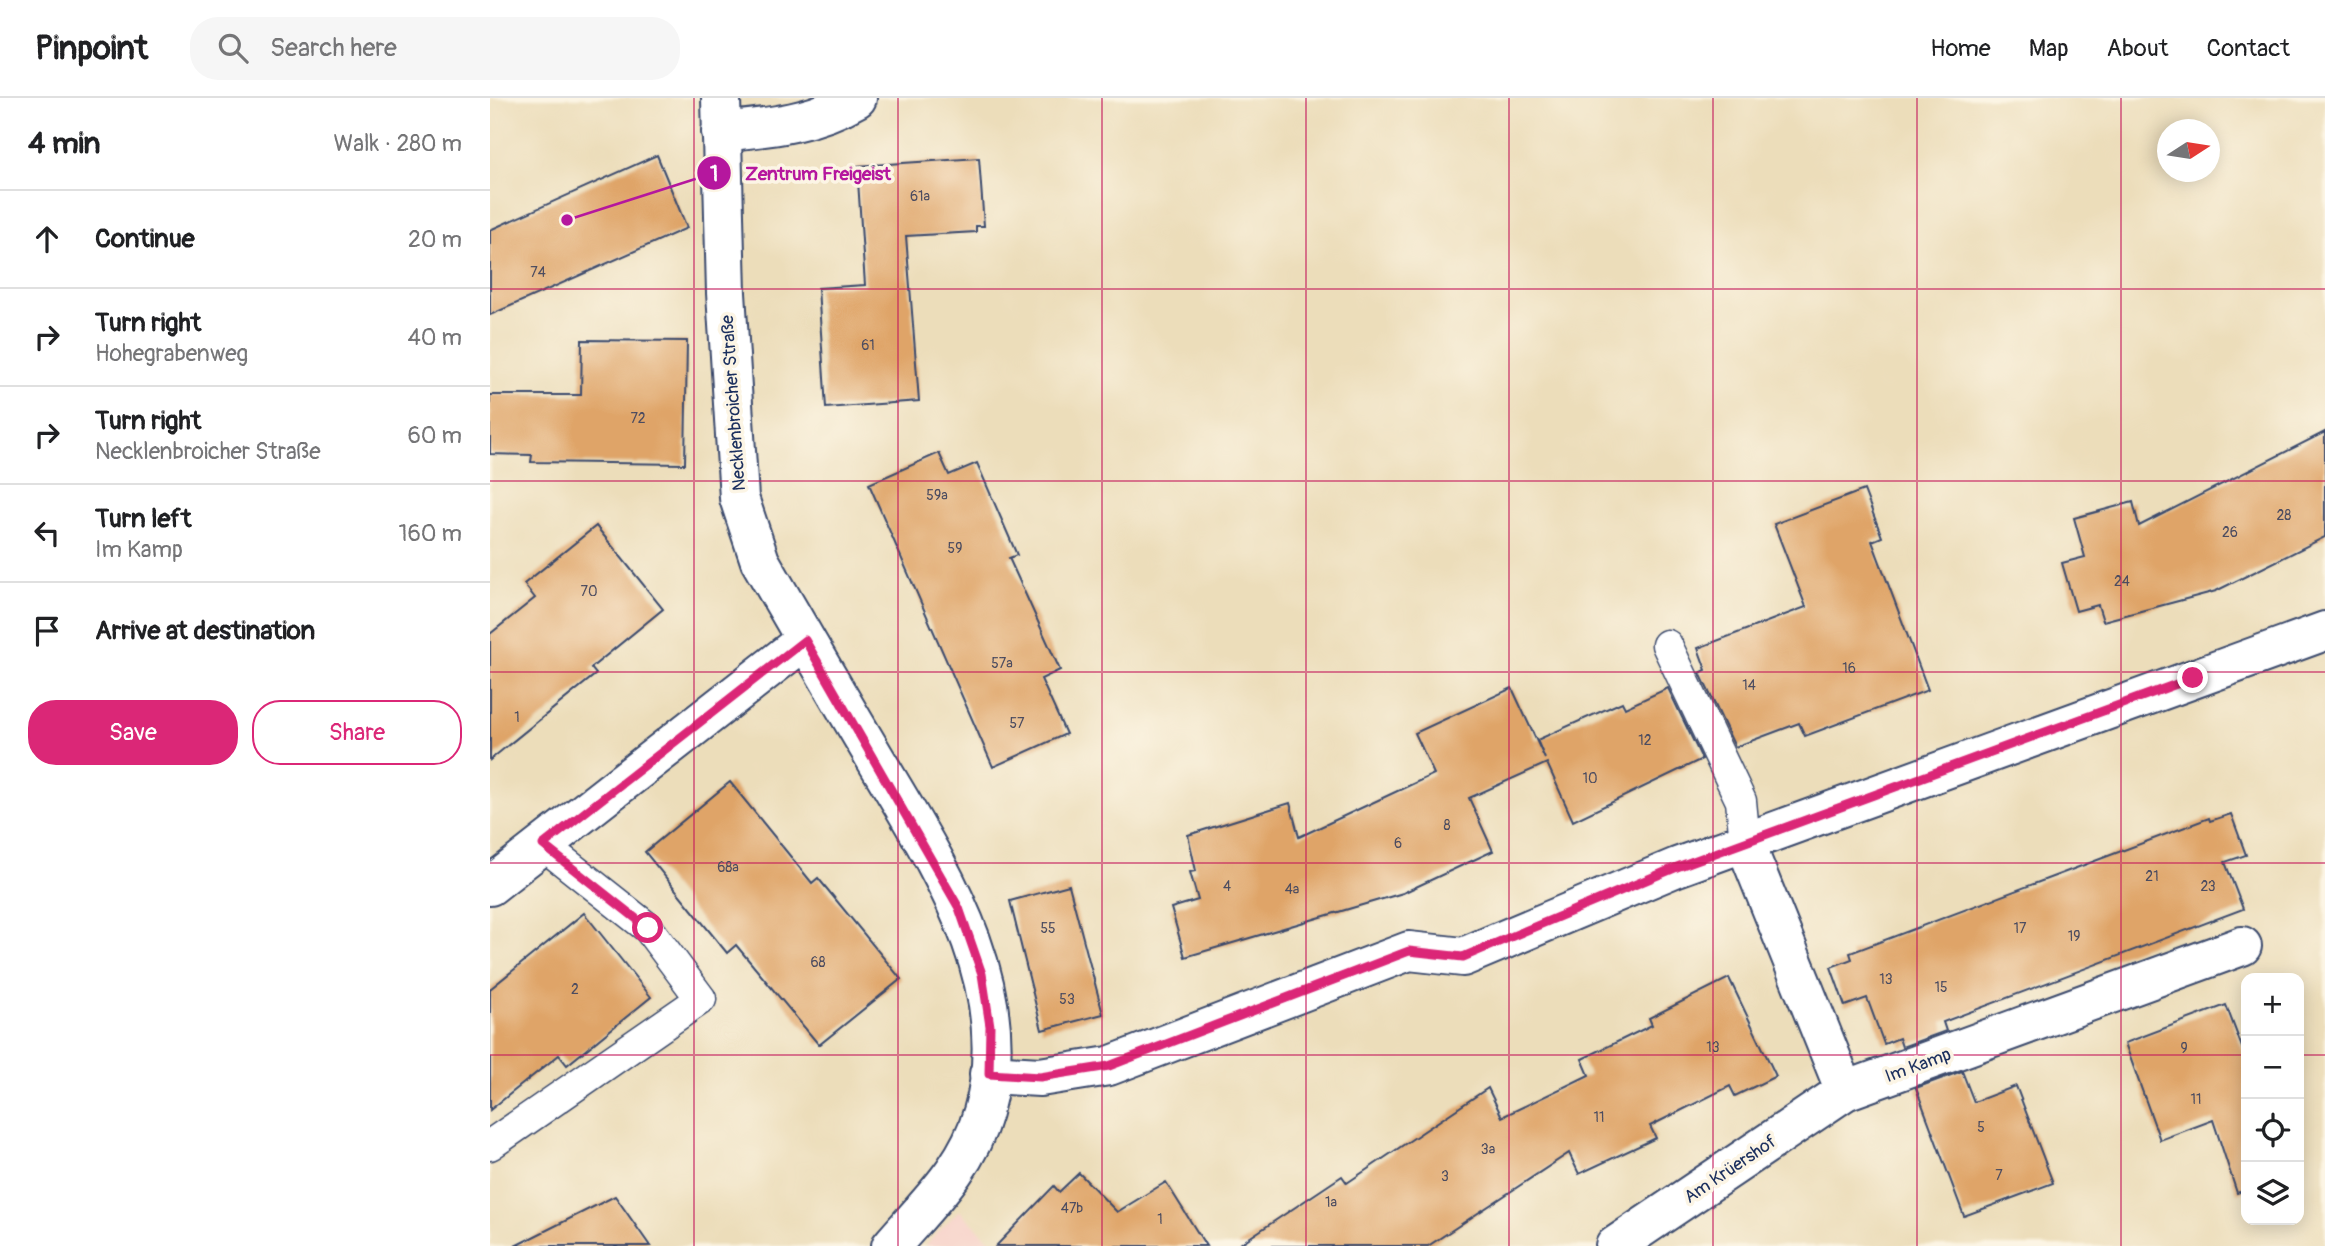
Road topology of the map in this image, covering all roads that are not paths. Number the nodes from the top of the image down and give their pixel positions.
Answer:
1 (857, 98) edge
2 (721, 115) edge
3 (2325, 631) edge
4 (805, 640) junction
5 (1667, 645) dead end
6 (1745, 843) junction
7 (543, 845) junction
8 (490, 886) edge
9 (2242, 946) dead end
10 (989, 1074) junction
11 (1844, 1091) junction
12 (490, 1145) edge
13 (891, 1246) edge
14 (1615, 1246) edge

1 - 2 street
2 - 4 street, Necklenbroicher Straße
3 - 6 street
4 - 7 street
4 - 10 street, Necklenbroicher Straße
5 - 6 lane
6 - 10 street
6 - 11 street
7 - 8 street
7 - 12 lane
9 - 11 street, Im Kamp
10 - 13 street, Necklenbroicher Straße
11 - 14 street, Am Krüershof

